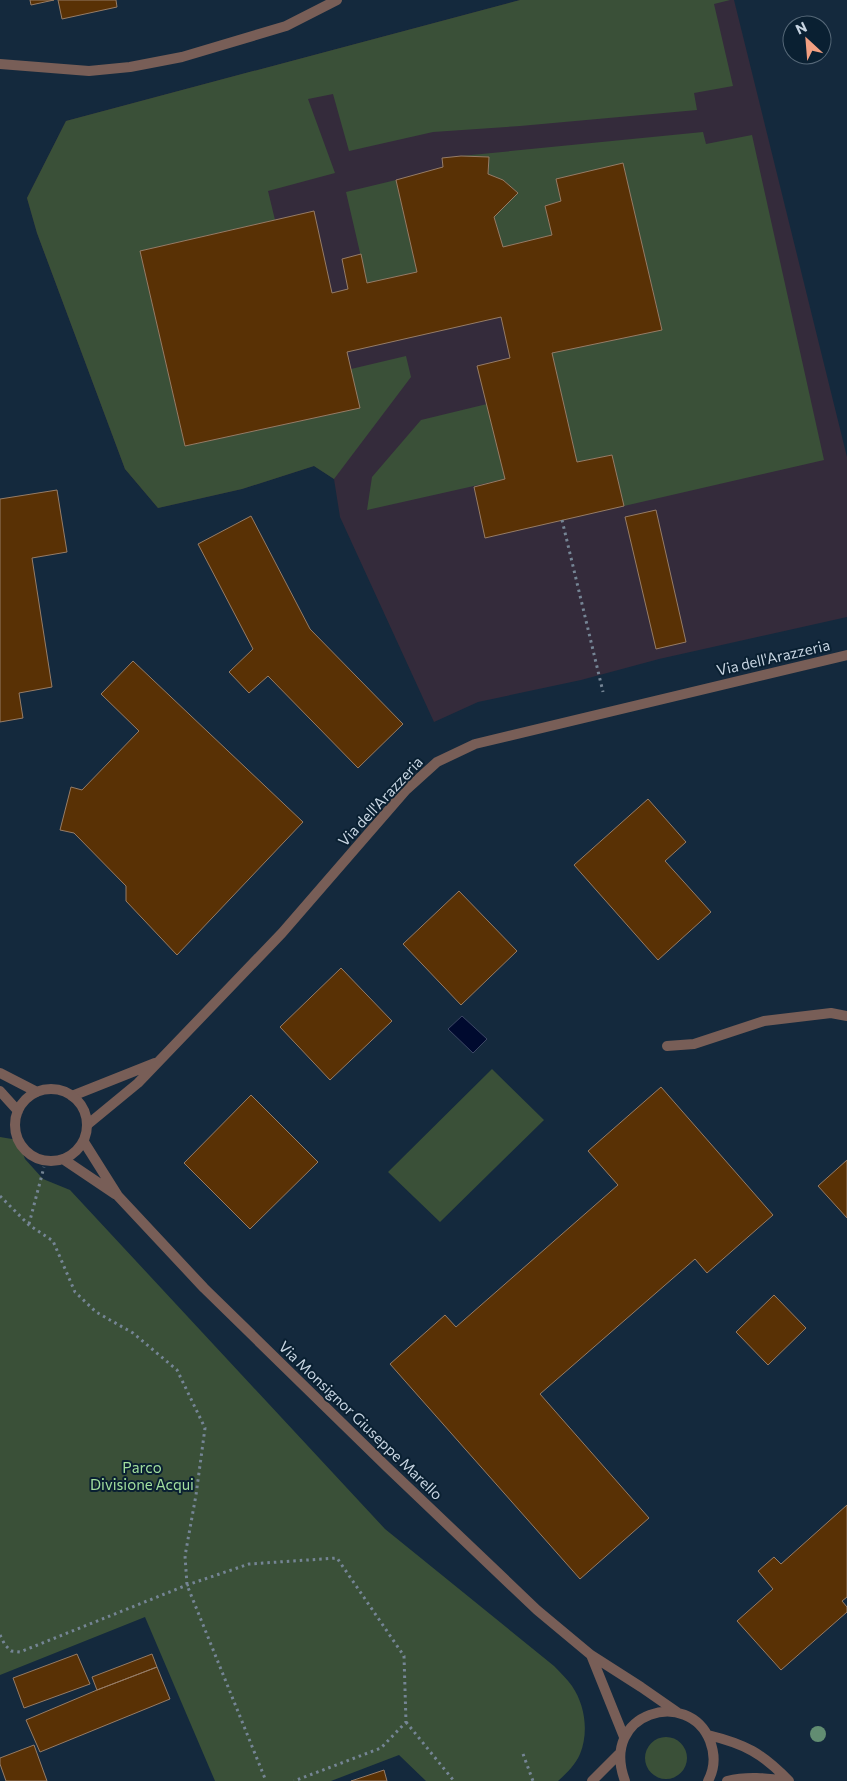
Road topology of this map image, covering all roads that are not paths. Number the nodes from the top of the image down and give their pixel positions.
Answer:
1 (337, 0) edge
2 (0, 64) edge
3 (847, 655) edge
4 (847, 1016) edge
5 (666, 1046) dead end
6 (158, 1062) junction
7 (0, 1072) edge
8 (0, 1091) edge
9 (37, 1092) junction
10 (72, 1096) junction
11 (18, 1111) junction
12 (87, 1125) junction
13 (84, 1142) junction
14 (63, 1159) junction
15 (118, 1196) junction
16 (591, 1656) junction
17 (677, 1712) junction
18 (708, 1735) junction
19 (624, 1737) junction
20 (619, 1754) junction
21 (592, 1781) edge
22 (624, 1781) edge
23 (708, 1781) edge
24 (727, 1781) edge
25 (788, 1781) edge

1 - 2 street
3 - 6 street, Via dell'Arazzeria
4 - 5 street
6 - 10 street, Via dell'Arazzeria
6 - 12 street, Via dell'Arazzeria
7 - 9 street
8 - 11 street
9 - 10 street
9 - 11 street
10 - 12 street
11 - 14 street
12 - 13 street
13 - 14 street
13 - 15 street, Via Monsignor Giuseppe Marello
14 - 15 street, Via Monsignor Giuseppe Marello
15 - 16 street, Via Monsignor Giuseppe Marello
16 - 17 street, Via Monsignor Giuseppe Marello
16 - 19 street, Via Monsignor Giuseppe Marello
17 - 18 street, Via Monsignor Giuseppe Marello
17 - 19 street
18 - 23 street
18 - 25 street
19 - 20 street
20 - 21 street
20 - 22 street
24 - 25 street

